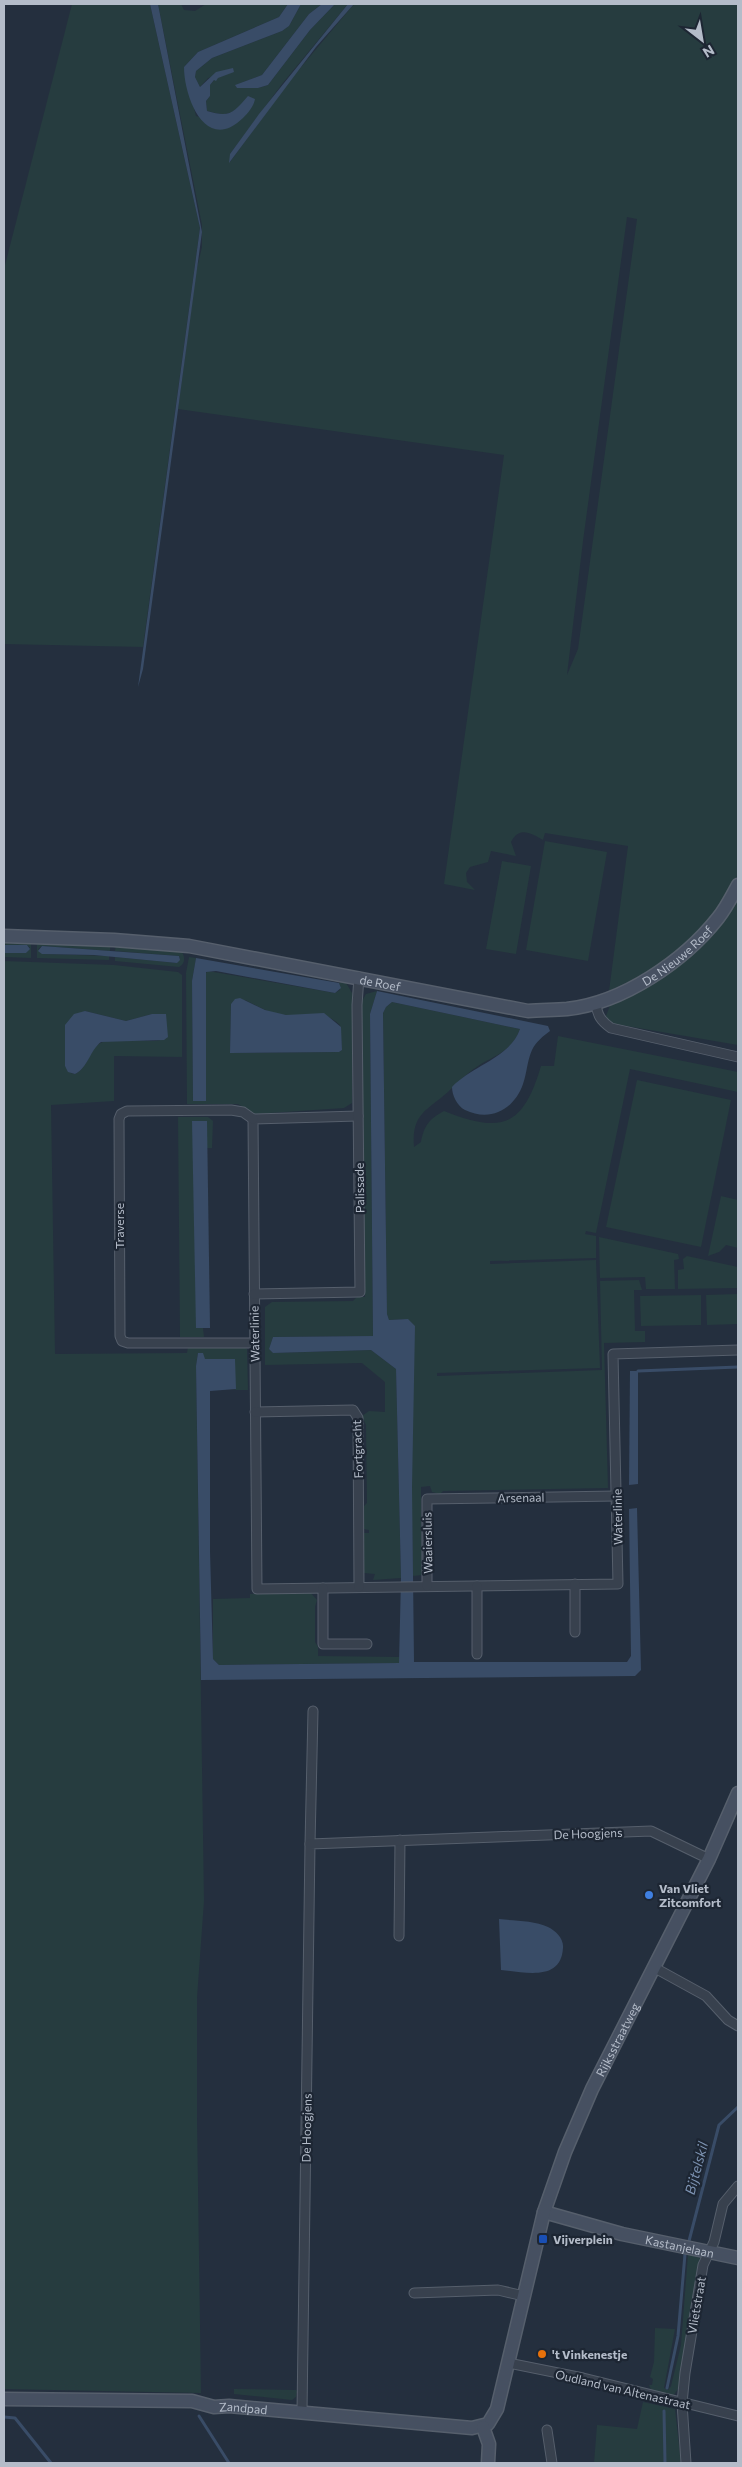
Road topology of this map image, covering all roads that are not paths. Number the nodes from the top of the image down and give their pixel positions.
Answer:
1 (738, 885) edge
2 (4, 936) edge
3 (359, 977) junction
4 (596, 1003) junction
5 (738, 1057) edge
6 (358, 1116) junction
7 (253, 1119) junction
8 (254, 1294) junction
9 (254, 1343) junction
10 (738, 1350) edge
11 (255, 1412) junction
12 (616, 1496) junction
13 (426, 1499) joint
14 (576, 1584) junction
15 (428, 1586) junction
16 (477, 1586) junction
17 (359, 1587) junction
18 (323, 1588) junction
19 (576, 1632) dead end
20 (367, 1644) dead end
21 (477, 1654) dead end
22 (313, 1711) dead end
23 (738, 1793) edge
24 (400, 1840) junction
25 (310, 1844) junction
26 (708, 1859) junction
27 (399, 1936) dead end
28 (655, 1968) junction
29 (738, 2026) edge
30 (738, 2186) edge
31 (544, 2212) junction
32 (709, 2252) junction
33 (738, 2258) edge
34 (414, 2293) dead end
35 (524, 2296) junction
36 (508, 2363) junction
37 (4, 2399) edge
38 (682, 2403) junction
39 (302, 2412) junction
40 (738, 2416) edge
41 (483, 2426) junction
42 (547, 2430) dead end
43 (488, 2463) edge
44 (552, 2463) edge
45 (686, 2463) edge

1 - 4 street, De Nieuwe Roef
2 - 3 street, de Roef
3 - 4 street, de Roef
3 - 6 street, Palissade
4 - 5 street
6 - 7 street
6 - 8 street, Palissade
7 - 8 street, Waterlinie
7 - 9 street, Traverse
8 - 9 street, Waterlinie
9 - 11 street, Waterlinie
10 - 12 street, Waterlinie
11 - 17 street, Fortgracht
11 - 18 street, Waterlinie
12 - 13 street, Arsenaal
12 - 14 street, Waterlinie
13 - 15 street, Waaiersluis
14 - 16 street, Waterlinie
14 - 19 street
15 - 16 street, Waterlinie
15 - 17 street, Waterlinie
16 - 21 street
17 - 18 street, Waterlinie
18 - 20 street
22 - 25 street, De Hoogjens
23 - 26 street, Rijksstraatweg
24 - 25 street, De Hoogjens
24 - 26 street, De Hoogjens
24 - 27 street
25 - 39 street, De Hoogjens
26 - 28 street, Rijksstraatweg
28 - 29 street
28 - 31 street, Rijksstraatweg
30 - 32 street, Vlietstraat
31 - 32 street, Kastanjelaan
31 - 35 street, Rijksstraatweg
32 - 33 street, Kastanjelaan
32 - 38 street, Vlietstraat
34 - 35 street
35 - 36 street, Rijksstraatweg
36 - 38 street, Oudland van Altenastraat
36 - 41 street, Rijksstraatweg
37 - 39 street, Zandpad
38 - 40 street, Oudland van Altenastraat
38 - 45 street, Vlietstraat
39 - 41 street, Zandpad
41 - 43 street
42 - 44 street

